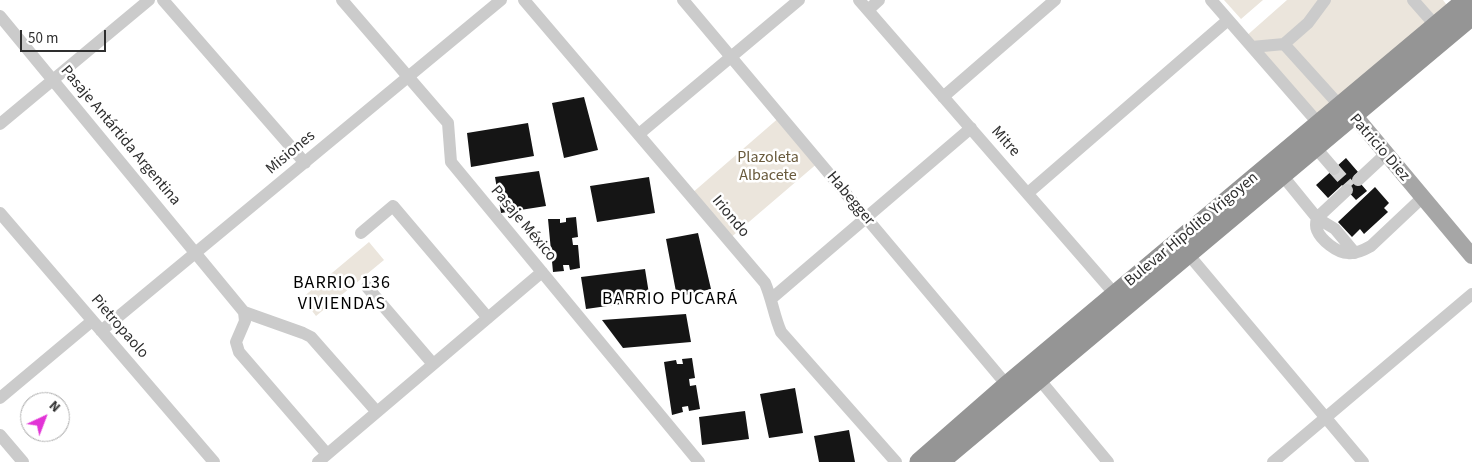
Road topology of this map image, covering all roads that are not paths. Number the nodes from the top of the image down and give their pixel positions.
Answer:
1 (149, 0) edge
2 (163, 0) edge
3 (342, 0) edge
4 (501, 0) edge
5 (524, 0) edge
6 (683, 0) edge
7 (799, 0) edge
8 (879, 0) edge
9 (1055, 0) edge
10 (1211, 0) edge
11 (1325, 0) edge
12 (1413, 0) edge
13 (1466, 0) edge
14 (863, 5) edge
15 (0, 16) edge
16 (1472, 16) edge
17 (1228, 20) junction
18 (1435, 25) junction
19 (1284, 44) junction
20 (1252, 47) junction
21 (731, 57) junction
22 (408, 77) junction
23 (52, 81) junction
24 (943, 97) junction
25 (1347, 110) junction
26 (0, 124) edge
27 (1319, 124) junction
28 (971, 128) junction
29 (639, 134) junction
30 (1315, 147) junction
31 (1386, 154) junction
32 (305, 163) junction
33 (1334, 169) tunnel mouth
34 (1282, 175) junction
35 (1358, 180) dead end
36 (1347, 190) dead end
37 (1028, 193) junction
38 (1423, 197) junction
39 (0, 213) edge
40 (866, 218) junction
41 (1316, 218) junction
42 (361, 233) dead end
43 (1183, 248) junction
44 (196, 253) junction
45 (1472, 256) edge
46 (542, 272) junction
47 (367, 287) dead end
48 (1472, 294) edge
49 (772, 299) junction
50 (1120, 301) junction
51 (244, 312) junction
52 (488, 318) junction
53 (97, 326) junction
54 (433, 364) junction
55 (1034, 373) junction
56 (1012, 391) junction
57 (0, 398) edge
58 (377, 412) junction
59 (1326, 418) junction
60 (0, 435) edge
61 (323, 458) edge
62 (23, 462) edge
63 (214, 462) edge
64 (700, 462) edge
65 (896, 462) edge
66 (919, 462) edge
67 (940, 462) edge
68 (1108, 462) edge
69 (1273, 462) edge
70 (1363, 462) edge

1 - 23 street
2 - 32 street
3 - 22 street, Pasaje México
4 - 22 street, Misiones
5 - 29 street, Iriondo
6 - 21 street, Habegger
7 - 21 street
8 - 14 street
9 - 24 street
10 - 17 street
11 - 19 street
12 - 18 street
13 - 18 highway, Bulevar Hipólito Yrigoyen
14 - 24 street, Mitre
15 - 23 street, Pasaje Antártida Argentina
16 - 25 highway, Bulevar Hipólito Yrigoyen
17 - 20 street
17 - 37 street
18 - 25 highway, Bulevar Hipólito Yrigoyen
19 - 20 street
19 - 25 street, Patricio Diez
20 - 27 street
21 - 29 street
21 - 40 street, Habegger
22 - 32 street, Misiones
22 - 46 street, Pasaje México
23 - 26 street
23 - 44 street, Pasaje Antártida Argentina
24 - 28 street, Mitre
25 - 27 highway, Bulevar Hipólito Yrigoyen
25 - 30 highway, Bulevar Hipólito Yrigoyen
25 - 31 main road, Patricio Diez
27 - 43 highway, Bulevar Hipólito Yrigoyen
28 - 37 street, Mitre
28 - 40 street
29 - 49 street, Iriondo
30 - 33 street
30 - 34 highway, Bulevar Hipólito Yrigoyen
31 - 35 street
31 - 38 main road, Patricio Diez
32 - 44 street, Misiones
34 - 41 street
34 - 43 highway, Bulevar Hipólito Yrigoyen
36 - 41 street
37 - 50 street, Mitre
38 - 41 street
38 - 45 main road, Patricio Diez
39 - 53 street, Pietropaolo
40 - 49 street
40 - 56 street, Habegger
42 - 52 street
43 - 50 highway, Bulevar Hipólito Yrigoyen
43 - 59 street
44 - 51 street, Pasaje Antártida Argentina
44 - 53 street, Misiones
46 - 52 street
46 - 64 street, Pasaje México
47 - 54 street
48 - 59 street
49 - 65 street, Iriondo
50 - 55 highway, Bulevar Hipólito Yrigoyen
51 - 58 street
51 - 61 street
52 - 54 street
53 - 57 street, Misiones
53 - 63 street, Pietropaolo
54 - 58 street
55 - 56 highway, Bulevar Hipólito Yrigoyen
55 - 68 street
56 - 66 highway, Bulevar Hipólito Yrigoyen
56 - 67 highway, Bulevar Hipólito Yrigoyen
58 - 61 street
59 - 69 street
59 - 70 street
60 - 62 street

